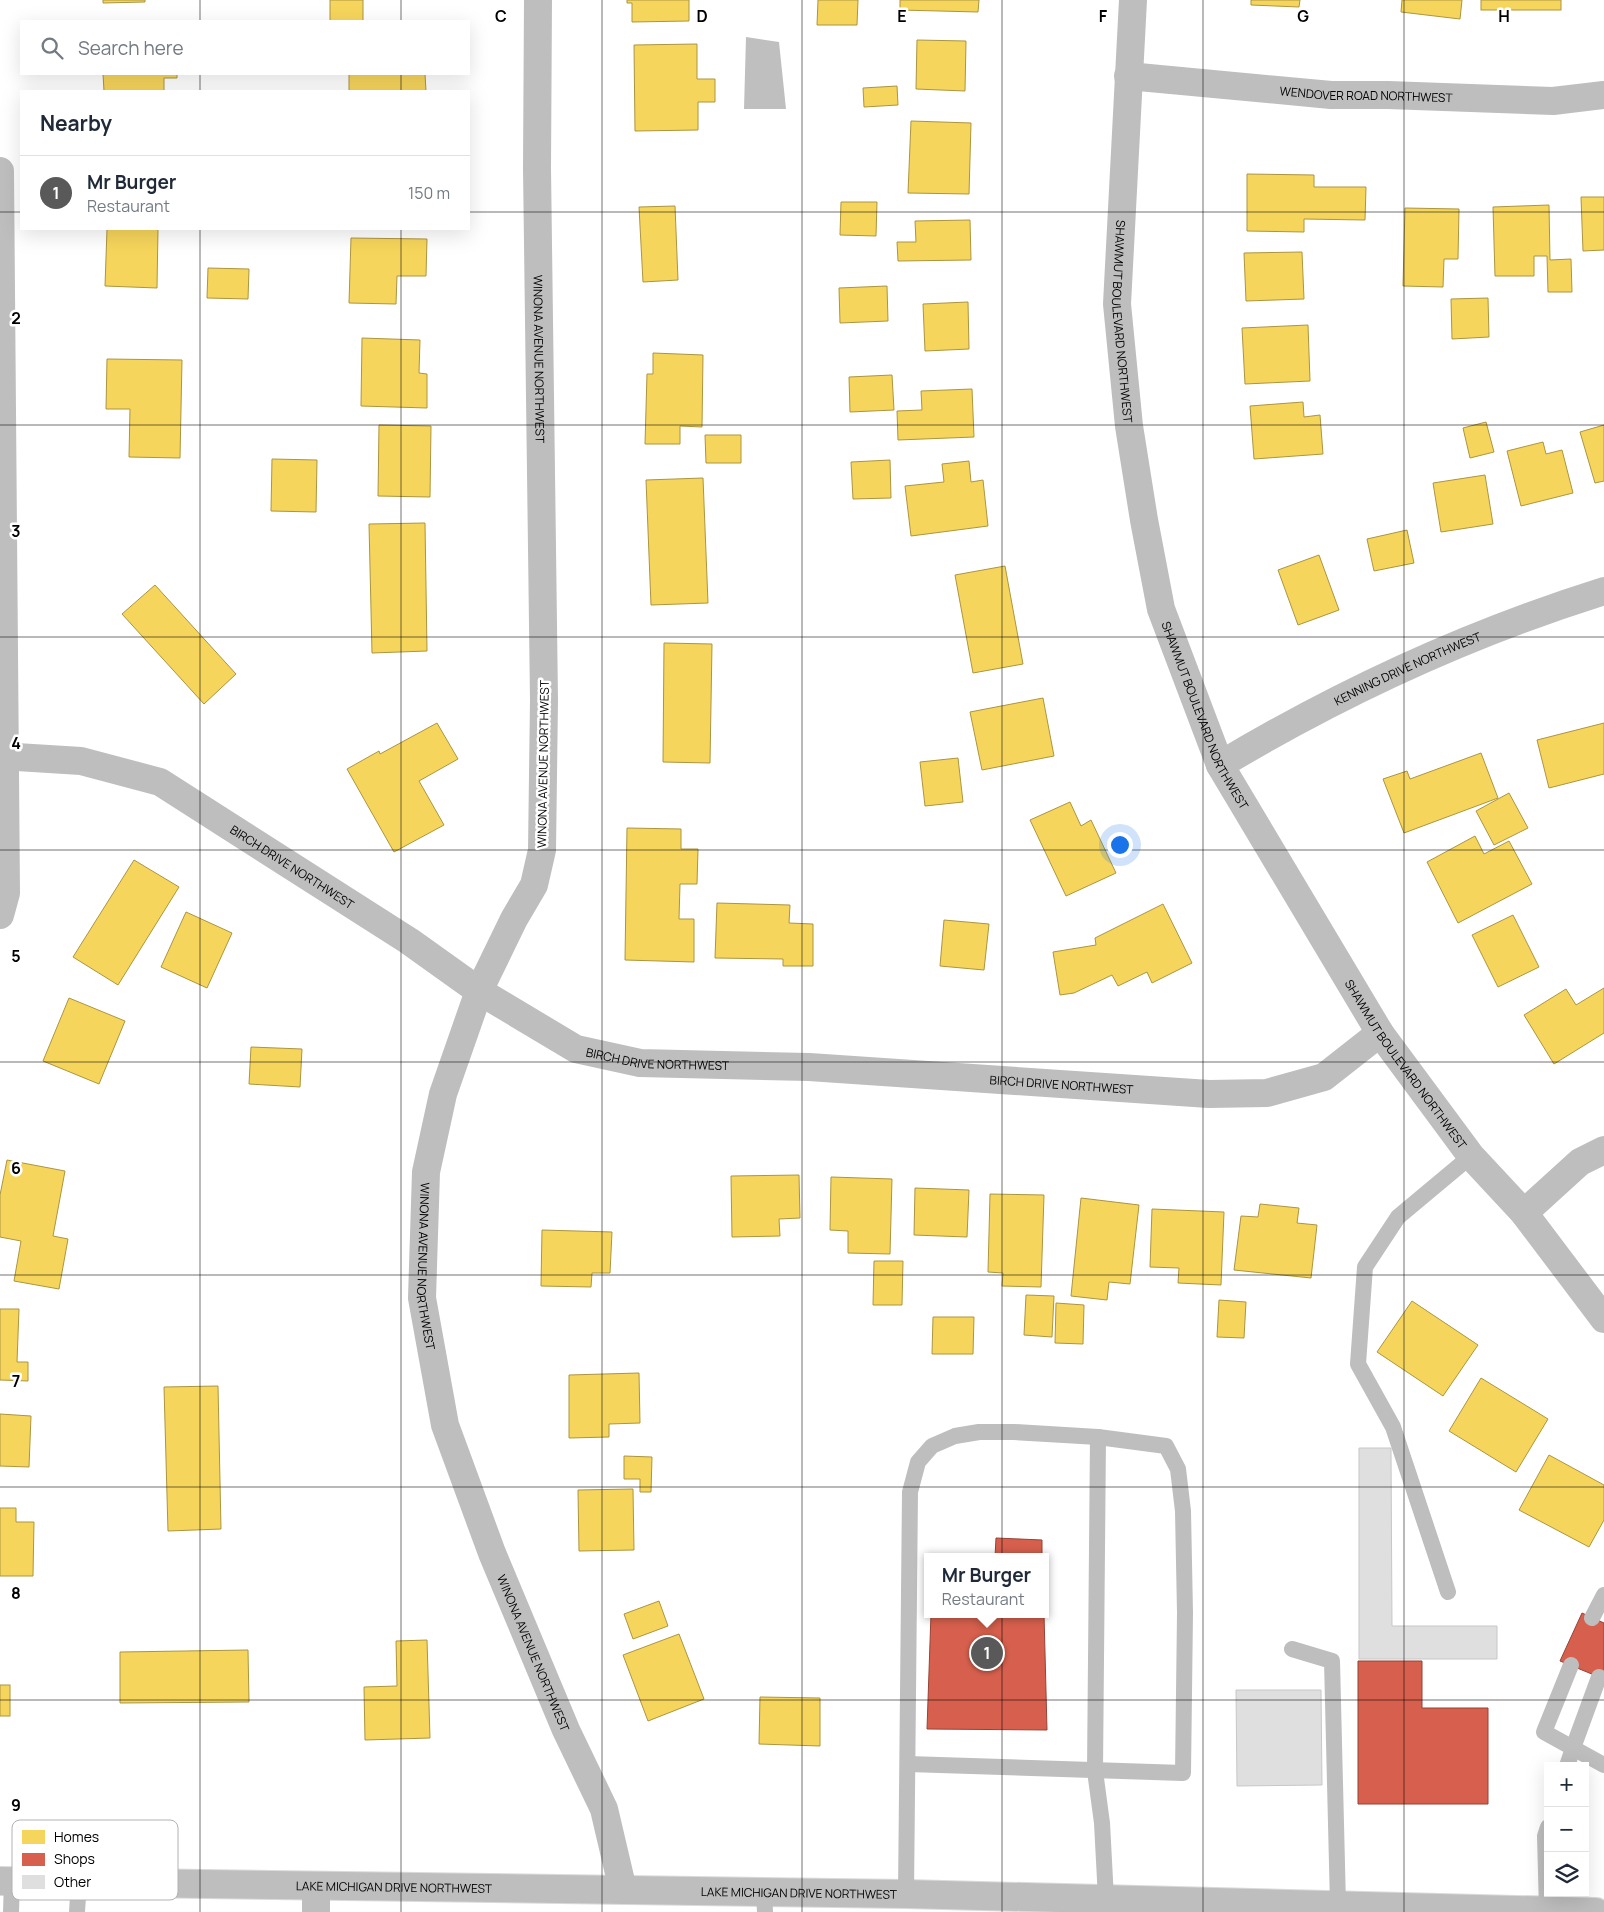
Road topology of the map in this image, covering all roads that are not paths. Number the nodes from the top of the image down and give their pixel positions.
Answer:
1 (538, 0) edge
2 (1133, 0) edge
3 (1128, 76) junction
4 (1604, 95) edge
5 (0, 171) edge
6 (1604, 591) edge
7 (3, 756) edge
8 (1220, 765) junction
9 (0, 915) edge
10 (479, 991) junction
11 (1380, 1034) junction
12 (1604, 1150) edge
13 (1471, 1156) junction
14 (1524, 1213) junction
15 (1604, 1319) edge
16 (1098, 1437) junction
17 (1448, 1592) dead end
18 (1604, 1595) edge
19 (1592, 1618) dead end
20 (1292, 1649) dead end
21 (1571, 1665) dead end
22 (1599, 1677) dead end
23 (1572, 1748) junction
24 (1568, 1762) edge
25 (908, 1764) junction
26 (1604, 1765) edge
27 (1095, 1771) junction
28 (1545, 1852) edge
29 (6, 1881) edge
30 (178, 1889) edge
31 (623, 1890) junction
32 (906, 1894) junction
33 (316, 1899) edge
34 (1106, 1899) junction
35 (764, 1902) edge
36 (1016, 1904) edge
37 (1349, 1907) edge
38 (1547, 1910) junction
39 (11, 1912) edge
40 (1596, 1912) edge

1 - 10 main road, WINONA AVENUE NORTHWEST
2 - 3 main road, SHAWMUT BOULEVARD NORTHWEST
3 - 4 main road, WENDOVER ROAD NORTHWEST
3 - 8 main road, SHAWMUT BOULEVARD NORTHWEST
5 - 7 main road
6 - 8 main road, KENNING DRIVE NORTHWEST
7 - 9 main road
7 - 10 main road, BIRCH DRIVE NORTHWEST
8 - 11 main road, SHAWMUT BOULEVARD NORTHWEST
10 - 11 main road, BIRCH DRIVE NORTHWEST
10 - 31 main road, WINONA AVENUE NORTHWEST
11 - 13 main road, SHAWMUT BOULEVARD NORTHWEST
12 - 14 main road
13 - 14 main road, SHAWMUT BOULEVARD NORTHWEST
13 - 17 lane
14 - 15 main road, SHAWMUT BOULEVARD NORTHWEST
16 - 25 lane
16 - 27 lane
16 - 27 lane
18 - 19 lane
20 - 37 lane
21 - 23 lane
22 - 23 lane
23 - 24 lane
23 - 26 lane
25 - 27 lane
25 - 32 lane
27 - 34 lane
28 - 38 lane
29 - 39 lane
30 - 33 main road, LAKE MICHIGAN DRIVE NORTHWEST
31 - 33 main road, LAKE MICHIGAN DRIVE NORTHWEST
31 - 35 main road, LAKE MICHIGAN DRIVE NORTHWEST
32 - 35 main road, LAKE MICHIGAN DRIVE NORTHWEST
32 - 36 main road, LAKE MICHIGAN DRIVE NORTHWEST
34 - 36 main road, LAKE MICHIGAN DRIVE NORTHWEST
34 - 37 main road, LAKE MICHIGAN DRIVE NORTHWEST
37 - 38 main road, LAKE MICHIGAN DRIVE NORTHWEST
38 - 40 main road, LAKE MICHIGAN DRIVE NORTHWEST

